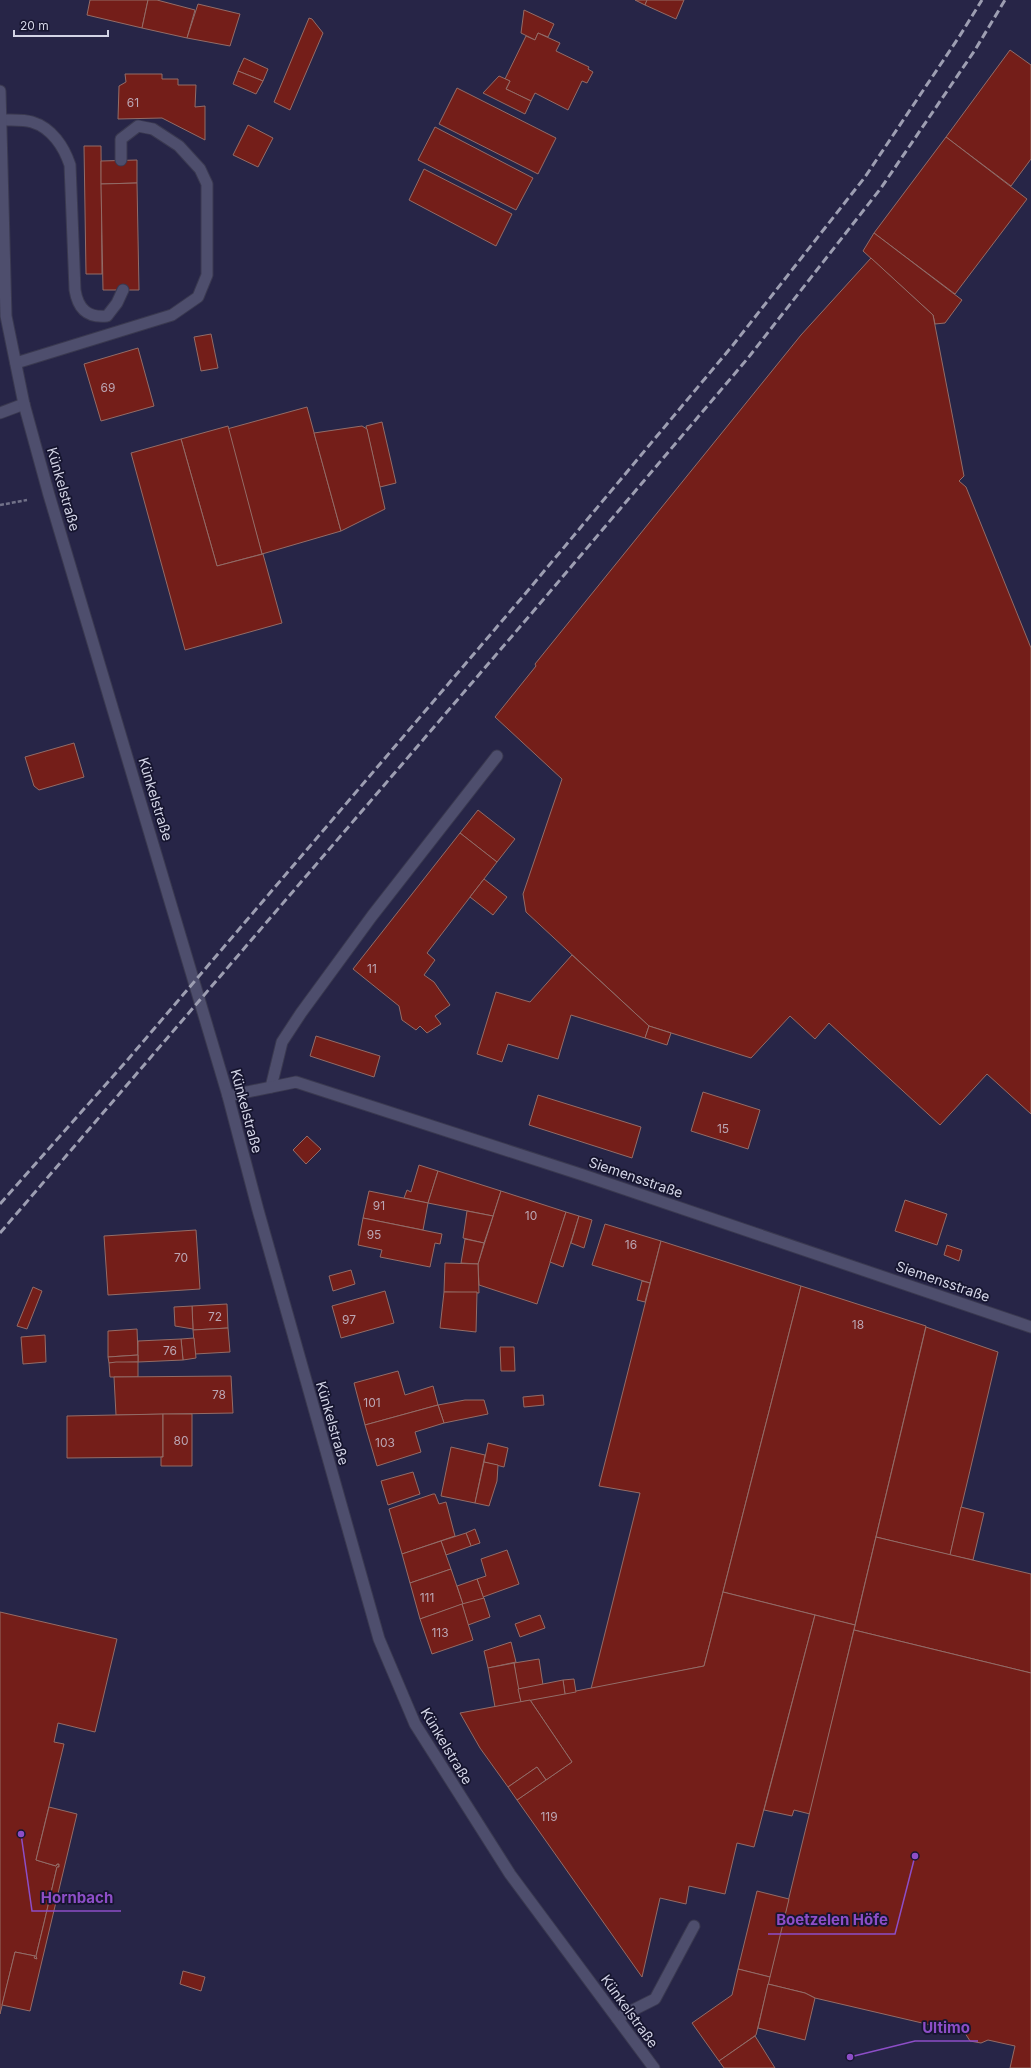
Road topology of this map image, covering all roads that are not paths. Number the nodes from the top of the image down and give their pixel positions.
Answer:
1 (0, 91) edge
2 (1, 120) edge
3 (121, 160) dead end
4 (2, 248) edge
5 (123, 290) dead end
6 (16, 363) junction
7 (24, 404) junction
8 (0, 413) edge
9 (497, 756) dead end
10 (271, 1087) junction
11 (228, 1096) junction
12 (1031, 1327) edge
13 (694, 1926) dead end
14 (617, 2018) junction
15 (654, 2068) edge

1 - 2 street, Künkelstraße
2 - 4 street, Künkelstraße
2 - 5 street
3 - 6 street
4 - 6 street, Künkelstraße
6 - 7 street, Künkelstraße
7 - 8 street
7 - 11 street, Künkelstraße
9 - 10 street
10 - 11 street, Siemensstraße
10 - 12 street, Siemensstraße
11 - 14 street, Künkelstraße
13 - 14 street
14 - 15 street, Künkelstraße

